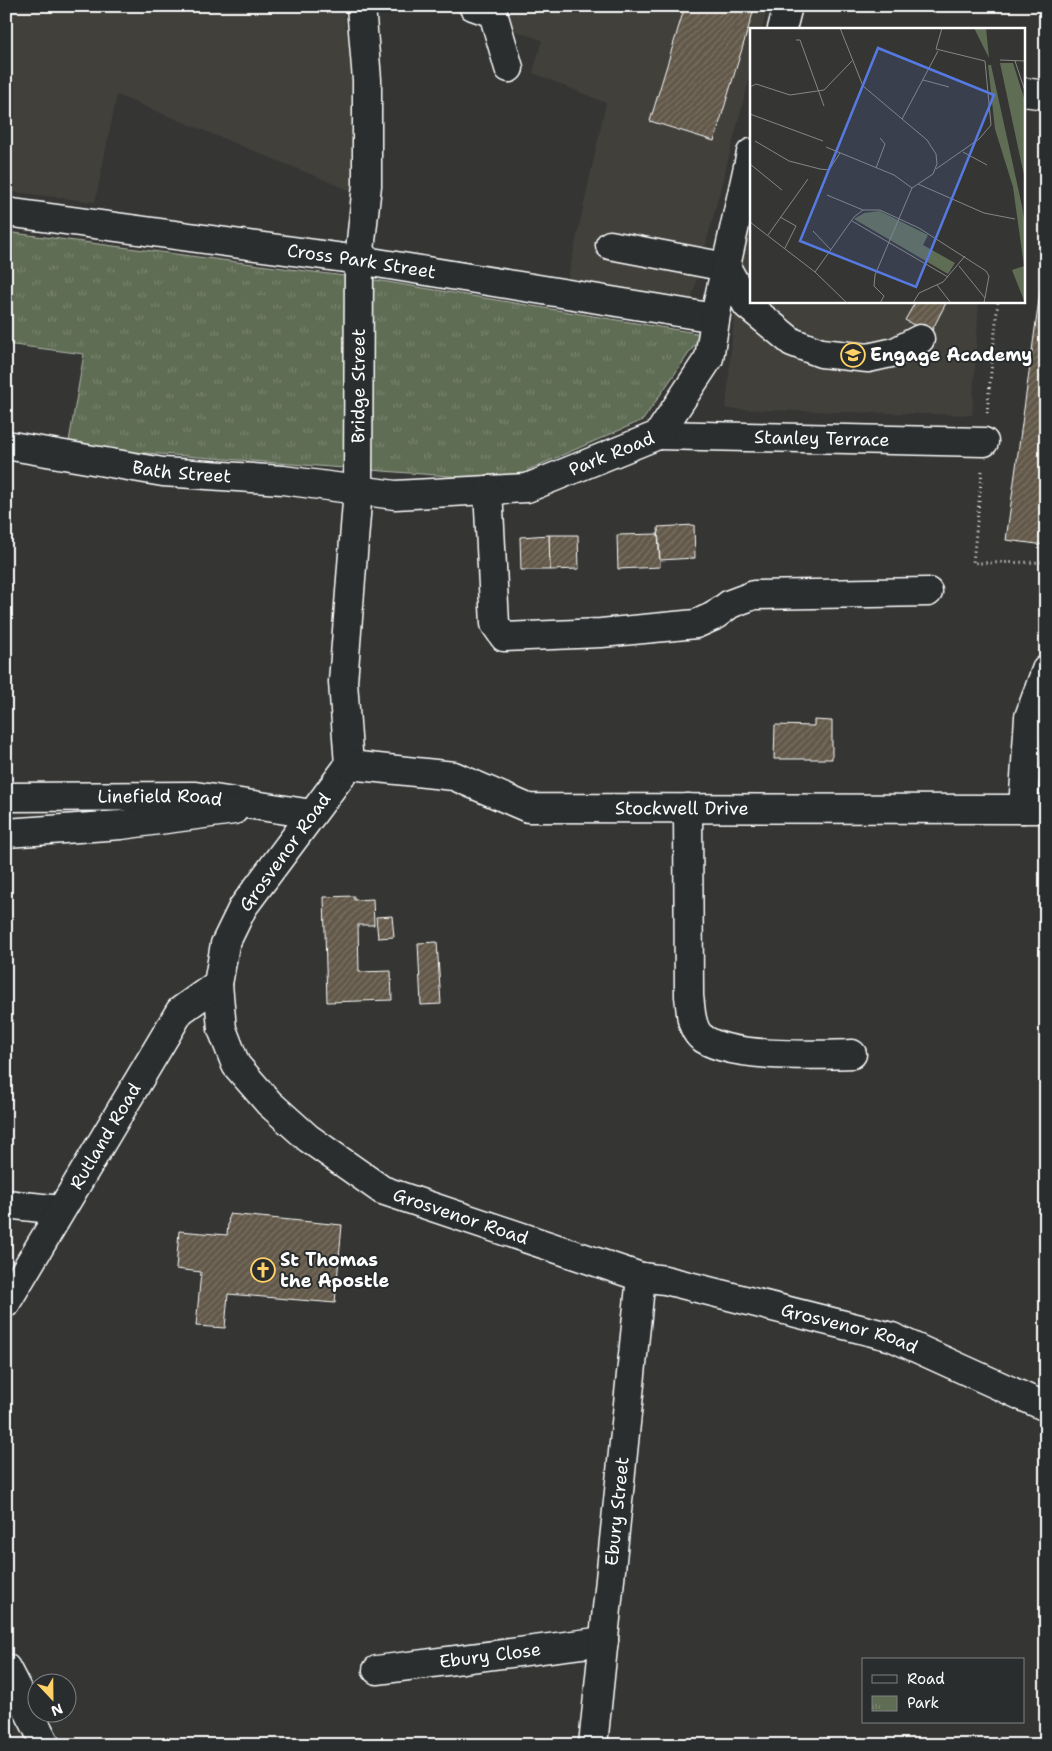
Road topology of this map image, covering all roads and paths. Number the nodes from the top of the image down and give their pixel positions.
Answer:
1 (361, 6) edge
2 (473, 6) edge
3 (509, 68) dead end
4 (1024, 92) edge
5 (1046, 95) edge
6 (750, 158) edge
7 (6, 212) edge
8 (610, 245) dead end
9 (359, 260) junction
10 (726, 267) junction
11 (715, 318) junction
12 (920, 339) dead end
13 (658, 435) junction
14 (984, 442) dead end
15 (6, 445) edge
16 (358, 489) junction
17 (488, 490) junction
18 (928, 592) dead end
19 (1046, 670) edge
20 (349, 765) junction
21 (6, 797) edge
22 (258, 805) junction
23 (688, 808) junction
24 (1034, 809) edge
25 (312, 814) junction
26 (6, 833) edge
27 (218, 984) junction
28 (852, 1054) dead end
29 (6, 1204) edge
30 (60, 1210) junction
31 (640, 1277) junction
32 (6, 1303) edge
33 (1046, 1407) edge
34 (604, 1641) junction
35 (6, 1668) edge
36 (377, 1670) dead end
37 (46, 1745) edge
38 (593, 1745) edge

1 - 9 street, Bridge Street
2 - 3 street
4 - 5 street
6 - 10 street, Park Road
7 - 9 street, Cross Park Street
8 - 10 street
9 - 11 street, Cross Park Street
9 - 16 street, Bridge Street
10 - 11 street, Park Road
10 - 12 street
11 - 13 street, Park Road
13 - 14 street, Stanley Terrace
13 - 17 street, Park Road
15 - 16 street, Bath Street
16 - 17 street, Park Road
16 - 20 street, Bridge Street
17 - 18 street
19 - 24 street, Stockwell Drive
20 - 23 street, Stockwell Drive
20 - 25 street, Grosvenor Road
21 - 22 street, Linefield Road
22 - 25 street, Linefield Road
22 - 26 street
23 - 24 street, Stockwell Drive
23 - 28 street
25 - 27 street, Grosvenor Road
27 - 30 street, Rutland Road
27 - 31 street, Grosvenor Road
29 - 30 street
30 - 32 street, Rutland Road
31 - 33 street, Grosvenor Road
31 - 34 street, Ebury Street
34 - 36 street, Ebury Close
34 - 38 street, Ebury Street
35 - 37 street

